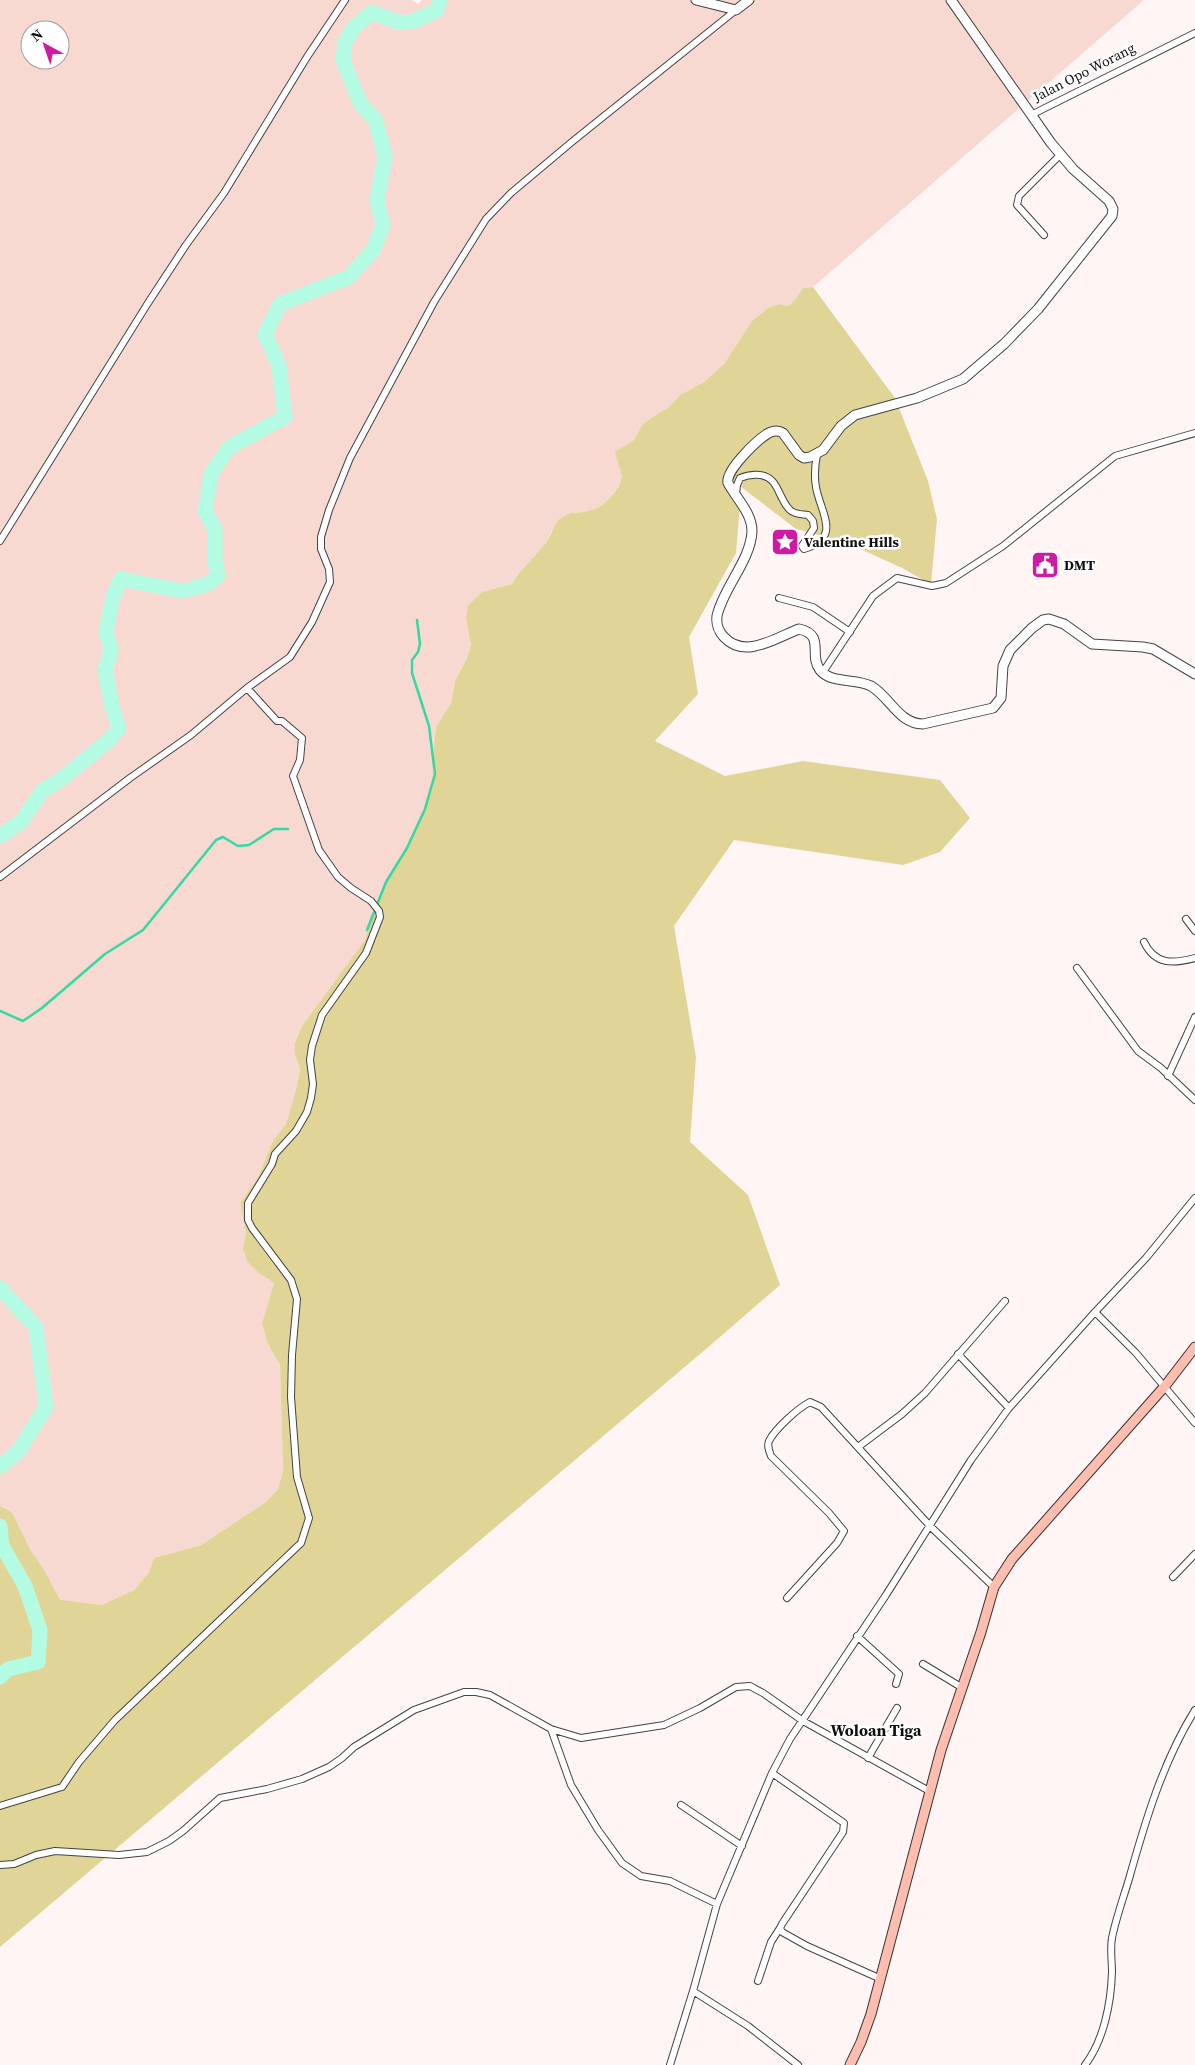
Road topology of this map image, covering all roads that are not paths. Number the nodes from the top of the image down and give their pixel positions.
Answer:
1 (345, 0) edge
2 (696, 0) edge
3 (749, 0) edge
4 (951, 0) edge
5 (736, 10) junction
6 (1195, 33) edge
7 (1031, 115) junction
8 (1060, 155) junction
9 (1044, 235) dead end
10 (1195, 433) edge
11 (817, 455) junction
12 (736, 496) junction
13 (0, 542) edge
14 (779, 598) dead end
15 (850, 632) junction
16 (823, 672) junction
17 (1195, 674) edge
18 (247, 688) junction
19 (0, 876) edge
20 (1186, 919) dead end
21 (1195, 931) edge
22 (1144, 942) dead end
23 (1195, 958) edge
24 (1077, 968) dead end
25 (1195, 1017) edge
26 (1168, 1076) junction
27 (1195, 1100) edge
28 (1195, 1198) edge
29 (1004, 1301) dead end
30 (1095, 1312) junction
31 (1195, 1348) edge
32 (958, 1354) junction
33 (1165, 1386) junction
34 (1009, 1408) junction
35 (1195, 1423) edge
36 (858, 1447) junction
37 (930, 1526) junction
38 (1195, 1554) edge
39 (1173, 1577) dead end
40 (994, 1587) junction
41 (787, 1598) dead end
42 (858, 1636) junction
43 (923, 1664) dead end
44 (896, 1684) dead end
45 (961, 1687) junction
46 (897, 1708) dead end
47 (1195, 1710) edge
48 (803, 1721) junction
49 (551, 1729) junction
50 (868, 1758) junction
51 (772, 1773) junction
52 (931, 1792) junction
53 (681, 1805) dead end
54 (0, 1806) edge
55 (742, 1846) junction
56 (0, 1865) edge
57 (717, 1904) junction
58 (780, 1928) junction
59 (881, 1979) junction
60 (758, 1981) dead end
61 (693, 1991) junction
62 (670, 2065) edge
63 (798, 2065) edge
64 (850, 2065) edge
65 (1084, 2065) edge

1 - 13 street
2 - 5 street
3 - 5 street
4 - 7 street, Jalan Opo Worang
5 - 18 street
6 - 7 street, Jalan Opo Worang
7 - 8 street
8 - 9 street
8 - 11 street
10 - 15 street
11 - 12 street
11 - 12 street
12 - 16 street
14 - 15 street
15 - 16 street
16 - 17 street
18 - 19 street
18 - 54 street
20 - 21 street
22 - 23 street
24 - 26 street
25 - 26 street
26 - 27 street
28 - 30 street
29 - 32 street
30 - 33 street
30 - 34 street
31 - 33 main road
32 - 34 street
32 - 36 street
33 - 35 street
33 - 40 main road
34 - 37 street
36 - 37 street
36 - 41 street
37 - 40 street
37 - 42 street
38 - 39 street
40 - 45 main road
42 - 44 street
42 - 48 street
43 - 45 street
45 - 52 main road
46 - 50 street
47 - 65 street
48 - 49 street
48 - 50 street
48 - 51 street
49 - 56 street
49 - 57 street
50 - 52 street
51 - 55 street
51 - 58 street
52 - 59 main road
53 - 55 street
55 - 57 street
57 - 61 street
58 - 59 street
58 - 60 street
59 - 64 main road
61 - 62 street
61 - 63 street

